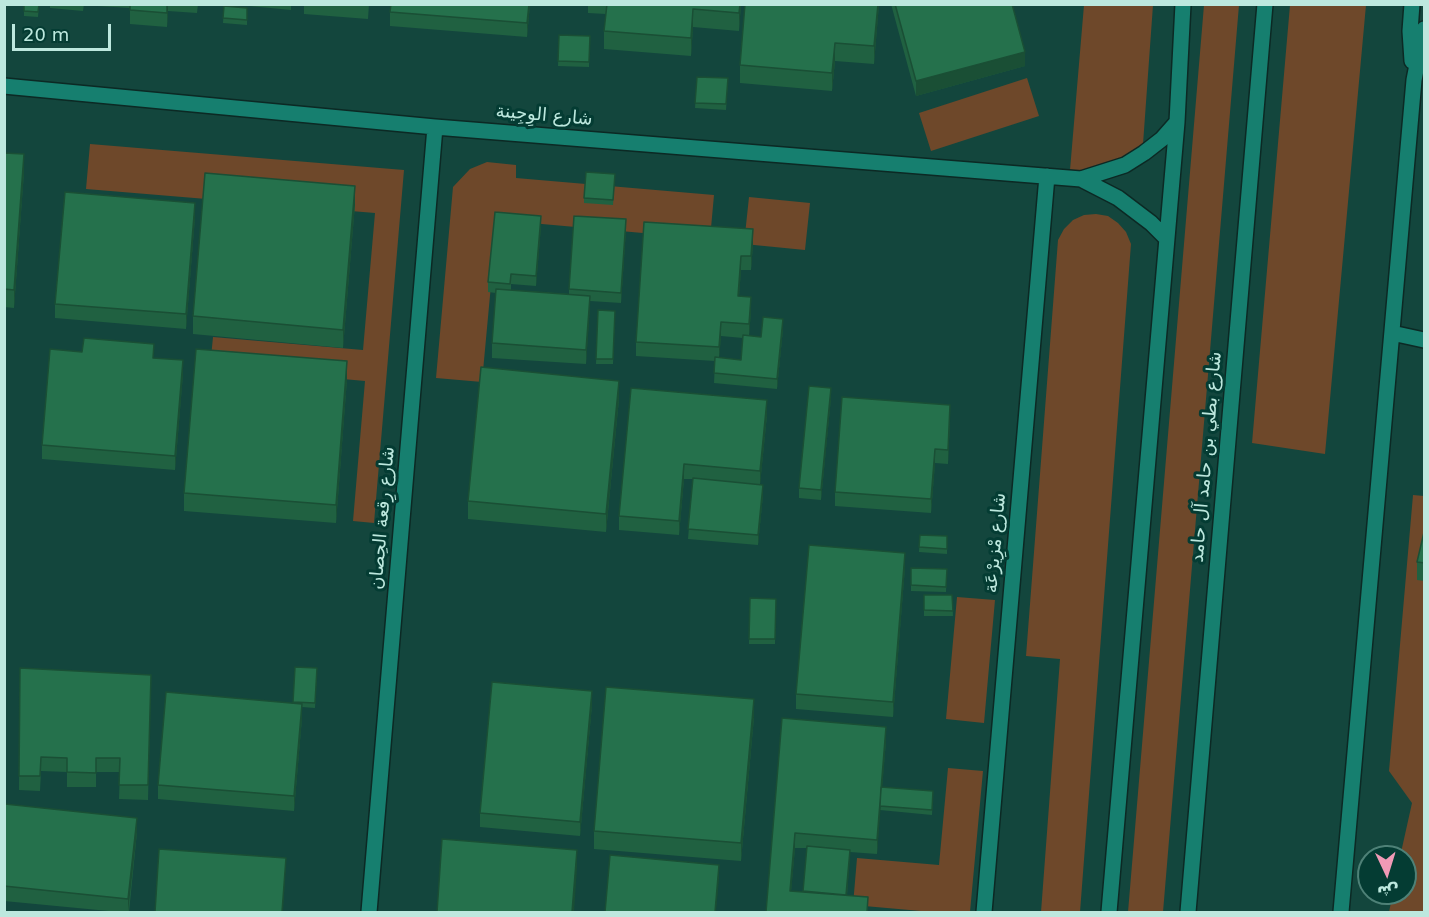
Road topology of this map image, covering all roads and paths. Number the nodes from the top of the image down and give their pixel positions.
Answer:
1 (1183, 4) edge
2 (1265, 4) edge
3 (1412, 4) edge
4 (1425, 29) edge
5 (1414, 80) junction
6 (4, 86) edge
7 (1177, 122) junction
8 (435, 127) junction
9 (1047, 176) junction
10 (1081, 179) junction
11 (1166, 238) junction
12 (1392, 333) junction
13 (1425, 340) edge
14 (369, 912) edge
15 (984, 912) edge
16 (1109, 912) edge
17 (1188, 912) edge
18 (1341, 912) edge

1 - 7 street
2 - 17 street, شارع بطي بن حامد آل حامد
3 - 5 street
4 - 5 street
5 - 12 street
6 - 8 street, شارع الوِجِينة
7 - 10 street, شارع الوِجِينة
7 - 11 street
8 - 9 street, شارع الوِجِينة
8 - 14 street, شارع رِقعة الحِصان
9 - 10 street, شارع الوِجِينة
9 - 15 street, شارع مْزِيرْعَة
10 - 11 street, شارع الوِجِينة
11 - 16 street
12 - 13 street
12 - 18 street

